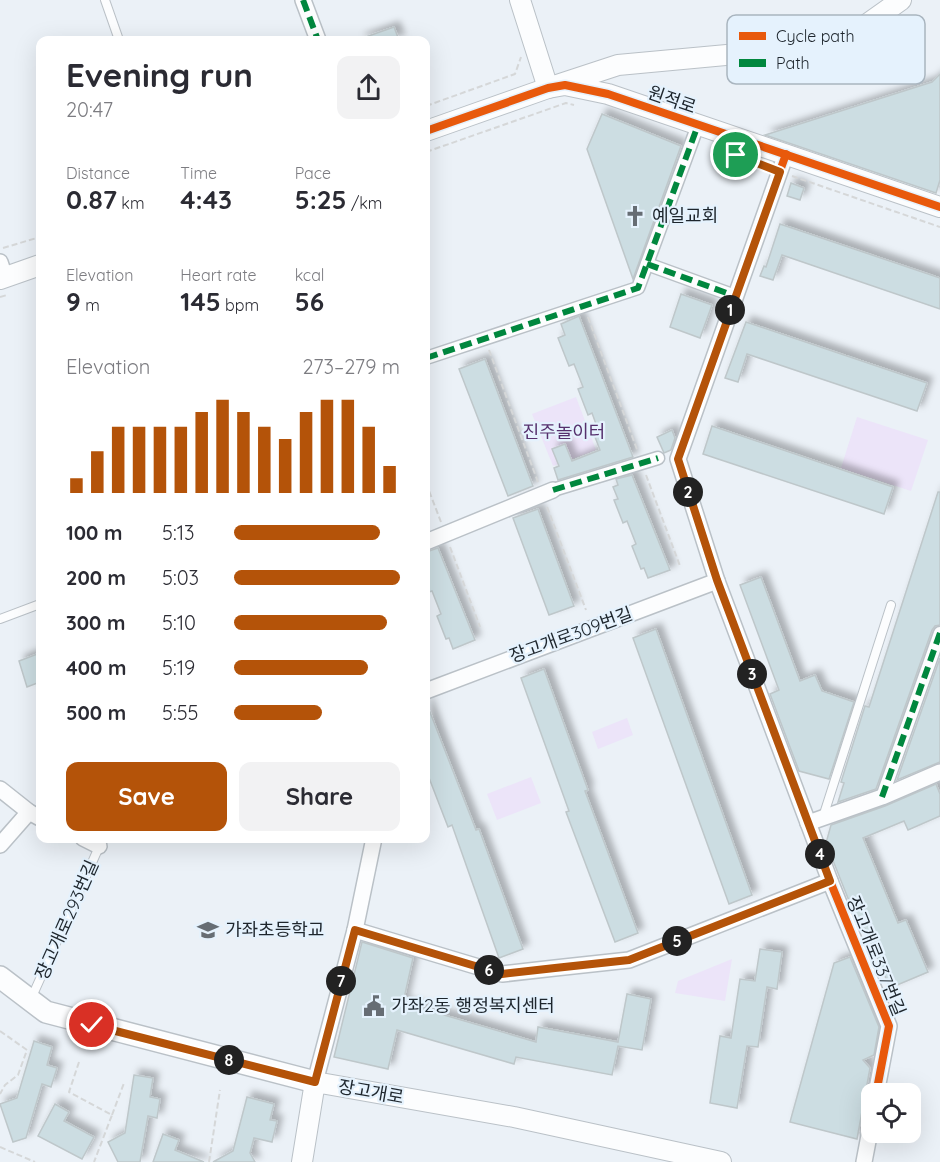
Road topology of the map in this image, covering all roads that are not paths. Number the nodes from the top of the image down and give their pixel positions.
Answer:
1 (105, 0) edge
2 (303, 0) edge
3 (520, 0) edge
4 (901, 0) edge
5 (880, 15) edge
6 (118, 36) edge
7 (316, 36) edge
8 (727, 55) edge
9 (548, 88) junction
10 (698, 125) junction
11 (430, 129) edge
12 (783, 163) junction
13 (940, 207) edge
14 (646, 264) junction
15 (36, 266) edge
16 (2, 273) edge
17 (735, 296) junction
18 (430, 357) edge
19 (658, 458) dead end
20 (548, 492) joint
21 (430, 540) edge
22 (717, 580) junction
23 (891, 605) dead end
24 (36, 606) edge
25 (0, 619) edge
26 (940, 633) edge
27 (430, 689) edge
28 (940, 772) edge
29 (0, 789) edge
30 (882, 796) junction
31 (34, 815) edge
32 (824, 818) junction
33 (808, 823) junction
34 (101, 843) edge
35 (373, 843) edge
36 (0, 845) edge
37 (830, 881) junction
38 (355, 930) junction
39 (0, 977) edge
40 (30, 1001) junction
41 (315, 1082) junction
42 (878, 1083) edge
43 (868, 1143) edge
44 (302, 1162) edge
45 (721, 1162) edge
46 (864, 1162) edge

1 - 6 lane
2 - 7 street
3 - 9 street
4 - 5 street
8 - 9 street
9 - 10 street, 원적로
9 - 11 street, 원적로
10 - 12 street, 원적로
10 - 14 street
12 - 13 street, 원적로
12 - 17 street, 장고개로337번길
14 - 17 street
14 - 18 street
15 - 16 street
17 - 22 street, 장고개로337번길
19 - 20 street
20 - 21 street
22 - 27 street, 장고개로309번길
22 - 33 street, 장고개로337번길
23 - 32 lane
24 - 25 lane
26 - 30 street
28 - 30 street
29 - 31 street
30 - 32 street
31 - 36 street
32 - 33 street
33 - 37 street, 장고개로337번길
34 - 40 lane, 장고개로293번길
35 - 38 street
37 - 38 street
37 - 42 street, 장고개로337번길
38 - 41 street
39 - 40 main road, 장고개로
40 - 41 main road, 장고개로
41 - 44 street
41 - 45 street, 장고개로
43 - 46 street

